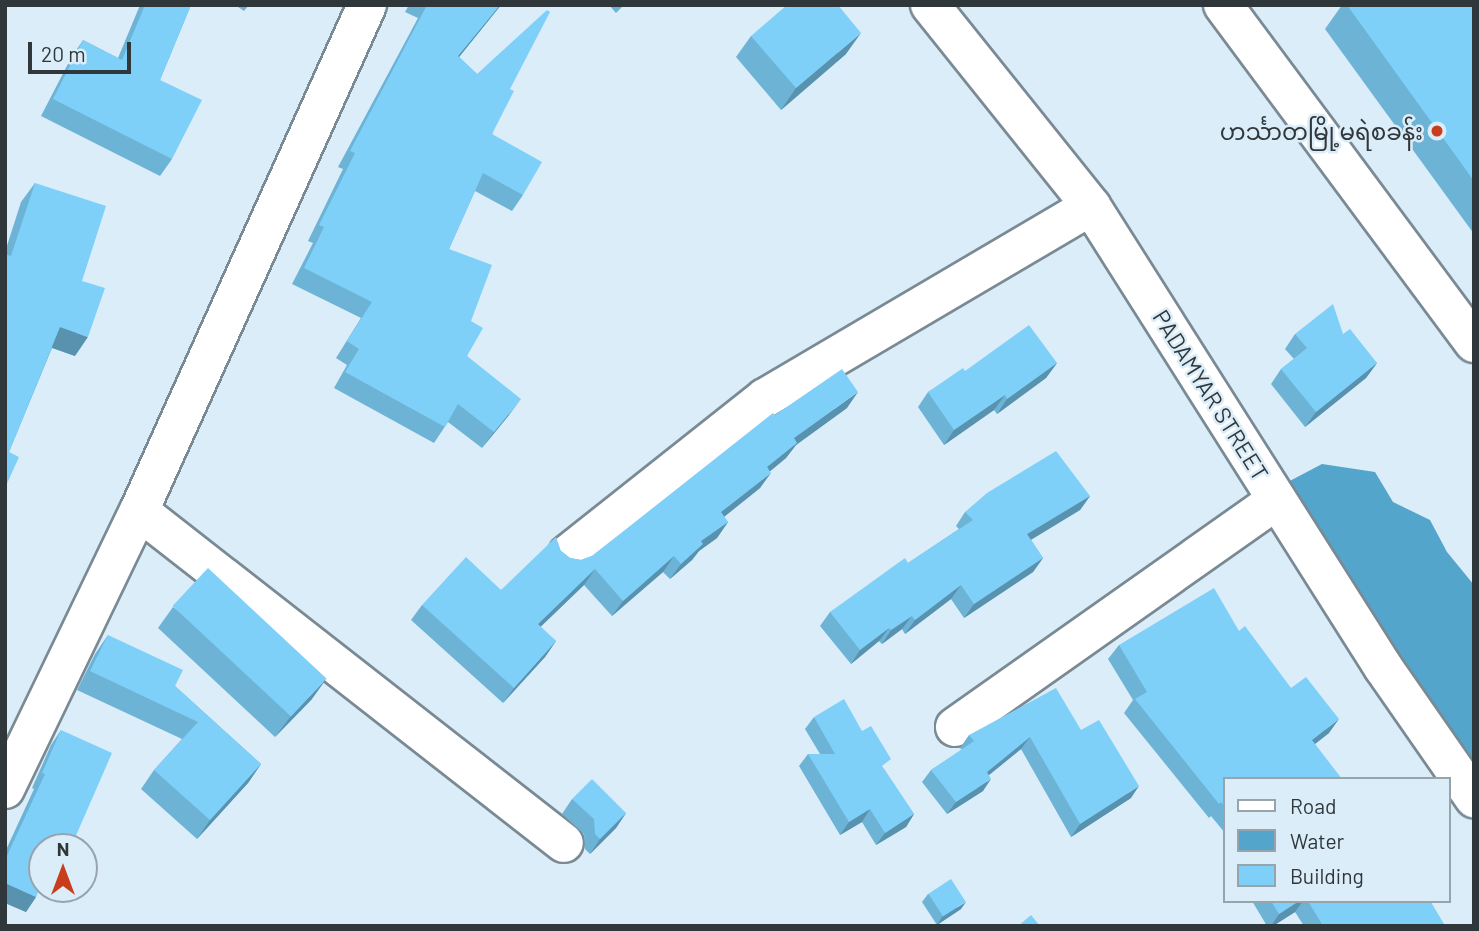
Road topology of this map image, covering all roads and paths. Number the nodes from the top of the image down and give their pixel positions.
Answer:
1 (367, 5) edge
2 (930, 5) edge
3 (1223, 5) edge
4 (1091, 206) junction
5 (1474, 343) edge
6 (1277, 500) junction
7 (139, 511) junction
8 (568, 554) edge
9 (955, 727) dead end
10 (5, 789) edge
11 (1474, 798) edge
12 (564, 843) dead end

1 - 7 street
2 - 4 street, PADAMYAR STREET
3 - 5 street
4 - 6 street, PADAMYAR STREET
4 - 8 street
6 - 9 street
6 - 11 street, PADAMYAR STREET
7 - 10 street
7 - 12 street

